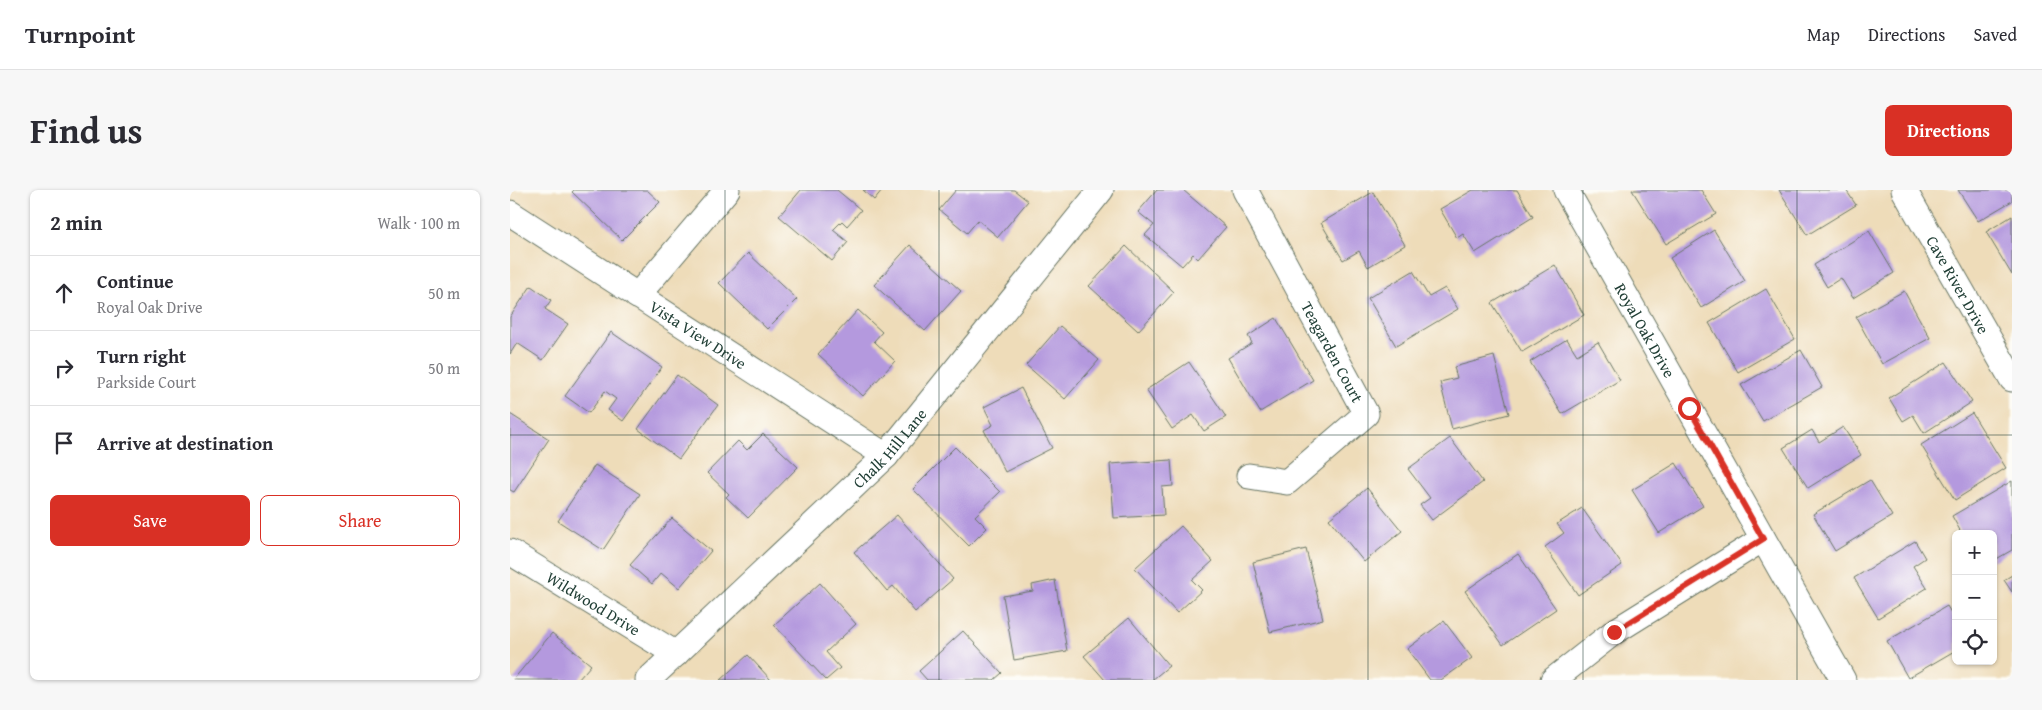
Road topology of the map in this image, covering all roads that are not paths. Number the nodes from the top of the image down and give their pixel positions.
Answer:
1 (727, 190) edge
2 (1101, 190) edge
3 (1245, 190) edge
4 (1566, 190) edge
5 (1904, 190) edge
6 (510, 213) edge
7 (637, 296) junction
8 (2012, 379) edge
9 (886, 456) junction
10 (1248, 476) dead end
11 (1763, 539) junction
12 (510, 552) edge
13 (676, 654) junction
14 (648, 680) edge
15 (1553, 680) edge
16 (1843, 680) edge

1 - 7 street
2 - 9 street, Chalk Hill Lane
3 - 10 street, Teagarden Court
4 - 11 street, Royal Oak Drive
5 - 8 street, Cave River Drive
6 - 7 street, Vista View Drive
7 - 9 street, Vista View Drive
9 - 13 street, Chalk Hill Lane
11 - 15 street
11 - 16 street, Royal Oak Drive
12 - 13 street, Wildwood Drive
13 - 14 street, Chalk Hill Lane

